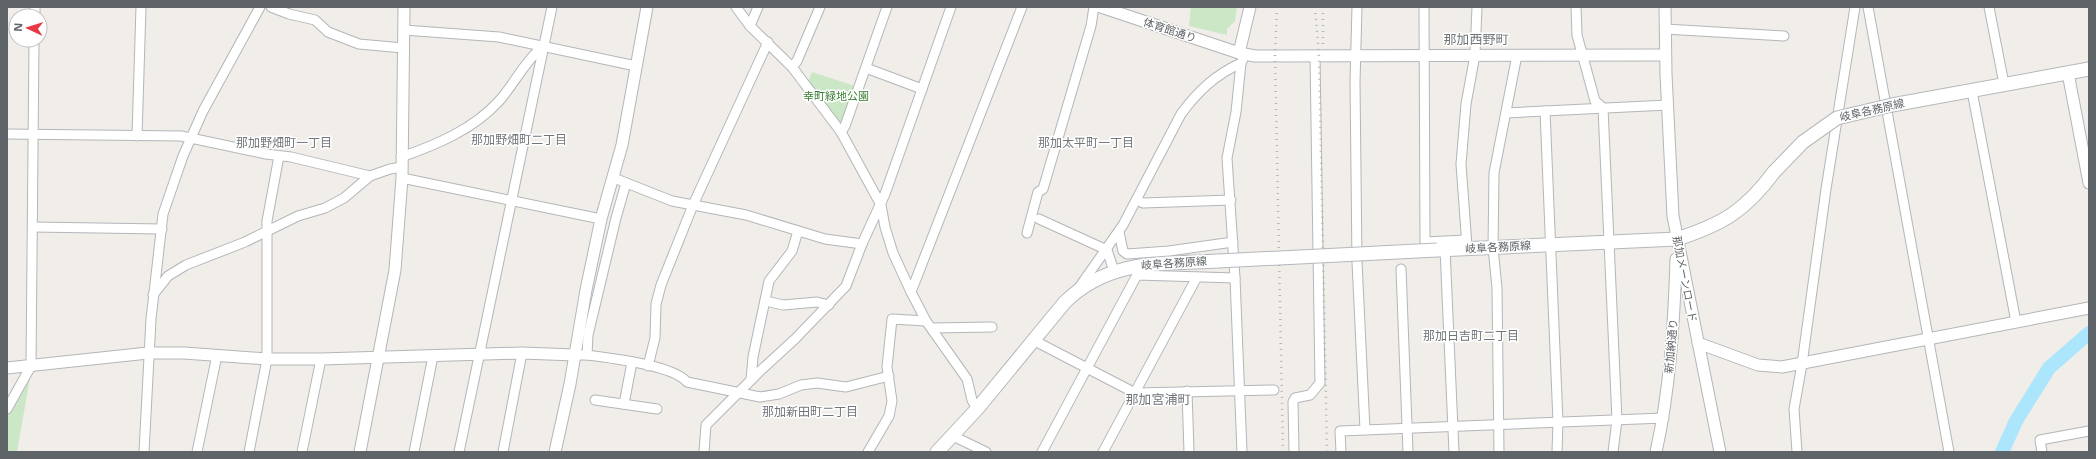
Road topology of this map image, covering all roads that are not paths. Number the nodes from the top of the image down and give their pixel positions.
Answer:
1 (141, 7) edge
2 (260, 7) edge
3 (271, 7) edge
4 (404, 7) edge
5 (552, 7) edge
6 (648, 7) edge
7 (736, 7) edge
8 (758, 7) edge
9 (820, 7) edge
10 (887, 7) edge
11 (951, 7) edge
12 (1022, 7) edge
13 (1094, 7) edge
14 (1101, 7) edge
15 (1250, 7) edge
16 (1357, 7) edge
17 (1424, 7) edge
18 (1477, 7) edge
19 (1576, 7) edge
20 (1665, 7) edge
21 (1855, 7) edge
22 (1868, 7) edge
23 (1989, 7) edge
24 (750, 26) junction
25 (1665, 29) junction
26 (404, 30) junction
27 (1784, 36) dead end
28 (768, 42) junction
29 (542, 46) junction
30 (34, 48) edge
31 (403, 48) junction
32 (1583, 54) junction
33 (1425, 55) junction
34 (1475, 55) junction
35 (1517, 55) junction
36 (1665, 55) junction
37 (1315, 56) junction
38 (1356, 56) junction
39 (1242, 57) junction
40 (636, 66) junction
41 (792, 67) junction
42 (866, 68) junction
43 (2089, 69) edge
44 (2068, 73) junction
45 (2004, 84) junction
46 (922, 89) junction
47 (1972, 90) junction
48 (1668, 105) junction
49 (1603, 108) junction
50 (1544, 111) junction
51 (1506, 114) junction
52 (841, 132) junction
53 (7, 134) edge
54 (33, 134) junction
55 (137, 136) junction
56 (191, 138) junction
57 (280, 156) junction
58 (402, 168) junction
59 (370, 176) junction
60 (614, 178) junction
61 (2089, 182) edge
62 (626, 183) junction
63 (511, 200) junction
64 (1137, 200) junction
65 (1231, 200) junction
66 (692, 205) junction
67 (881, 205) junction
68 (600, 219) junction
69 (1039, 220) dead end
70 (33, 227) junction
71 (162, 229) junction
72 (798, 231) junction
73 (267, 232) junction
74 (1027, 232) dead end
75 (1119, 232) junction
76 (1677, 239) junction
77 (1608, 241) junction
78 (1233, 242) junction
79 (862, 244) junction
80 (1549, 244) junction
81 (1467, 245) junction
82 (1493, 247) junction
83 (1107, 250) junction
84 (1441, 250) junction
85 (1401, 269) dead end
86 (1114, 271) junction
87 (1197, 277) junction
88 (1235, 278) junction
89 (1077, 290) junction
90 (911, 292) junction
91 (152, 296) junction
92 (766, 301) junction
93 (829, 305) junction
94 (2089, 308) edge
95 (2016, 322) junction
96 (929, 325) junction
97 (992, 327) dead end
98 (1928, 339) junction
99 (1033, 340) junction
100 (1698, 343) junction
101 (522, 353) junction
102 (148, 354) junction
103 (479, 354) junction
104 (217, 355) junction
105 (575, 355) junction
106 (587, 355) junction
107 (433, 356) junction
108 (267, 358) junction
109 (378, 358) junction
110 (321, 360) junction
111 (632, 362) junction
112 (1802, 364) junction
113 (31, 366) junction
114 (648, 366) junction
115 (7, 368) edge
116 (1087, 369) junction
117 (889, 376) junction
118 (751, 380) junction
119 (1274, 390) dead end
120 (1188, 391) junction
121 (1241, 391) junction
122 (1135, 393) junction
123 (738, 394) junction
124 (595, 400) dead end
125 (624, 404) junction
126 (977, 408) junction
127 (7, 409) edge
128 (657, 409) dead end
129 (1664, 418) junction
130 (1617, 420) junction
131 (1558, 422) junction
132 (1499, 425) junction
133 (1454, 427) junction
134 (1409, 429) junction
135 (1365, 430) junction
136 (2089, 431) edge
137 (953, 436) junction
138 (144, 452) edge
139 (197, 452) edge
140 (249, 452) edge
141 (302, 452) edge
142 (360, 452) edge
143 (414, 452) edge
144 (459, 452) edge
145 (503, 452) edge
146 (555, 452) edge
147 (704, 452) edge
148 (868, 452) edge
149 (937, 452) edge
150 (986, 452) edge
151 (1042, 452) edge
152 (1103, 452) edge
153 (1189, 452) edge
154 (1242, 452) edge
155 (1294, 452) edge
156 (1341, 452) edge
157 (1408, 452) edge
158 (1454, 452) edge
159 (1499, 452) edge
160 (1557, 452) edge
161 (1613, 452) edge
162 (1656, 452) edge
163 (1720, 452) edge
164 (1797, 452) edge
165 (1949, 452) edge
166 (2042, 452) edge

1 - 55 street
2 - 56 street
3 - 31 street
4 - 26 street
5 - 29 street
6 - 40 street
7 - 24 street
8 - 24 street
9 - 41 street
10 - 42 street
11 - 46 street
12 - 90 street
13 - 74 street
14 - 39 street, 体育館通り
15 - 39 street
16 - 38 street
17 - 33 street
18 - 34 street
19 - 32 street
20 - 25 street
21 - 112 street
22 - 98 street
23 - 45 street
24 - 28 street
25 - 27 street
25 - 36 street, 那加メーンロード
26 - 29 street
26 - 31 street
28 - 41 street
28 - 66 street
29 - 40 street
29 - 58 street
29 - 63 street
30 - 54 street
31 - 58 street
32 - 35 street, 体育館通り
32 - 36 street, 体育館通り
32 - 49 street
33 - 34 street, 体育館通り
33 - 38 street, 体育館通り
33 - 81 street
34 - 35 street, 体育館通り
34 - 81 street
35 - 51 street
36 - 48 street, 那加メーンロード
37 - 38 street, 体育館通り
37 - 39 street, 体育館通り
37 - 155 street
38 - 135 street
39 - 64 street
39 - 65 street
40 - 60 street
41 - 52 street
42 - 46 street
42 - 52 street
43 - 44 main road, 岐阜各務原線
44 - 45 main road, 岐阜各務原線
44 - 61 street
45 - 47 main road, 岐阜各務原線
46 - 67 street
47 - 76 main road, 岐阜各務原線, bridge
47 - 95 street
48 - 49 street
48 - 76 street, 那加メーンロード
49 - 50 street
49 - 77 street
50 - 51 street
50 - 80 street
51 - 82 street
52 - 67 street
53 - 54 street
54 - 55 street
54 - 70 street
55 - 56 street
56 - 57 street
56 - 71 street
57 - 59 street
57 - 73 street
58 - 59 street
58 - 63 street
58 - 109 street
59 - 73 street
60 - 62 street
60 - 68 street
62 - 66 street
62 - 106 street
63 - 68 street
63 - 103 street
64 - 65 street
64 - 75 street
65 - 78 street
66 - 72 street
66 - 114 street
67 - 79 street
67 - 90 street
68 - 105 street
69 - 83 street
70 - 71 street
70 - 113 street
71 - 91 street
72 - 79 street
72 - 92 street
73 - 91 street
73 - 108 street
75 - 78 street
75 - 83 street
76 - 77 main road, 岐阜各務原線
76 - 100 street, 那加メーンロード
76 - 129 street, 新加納通り
77 - 80 main road, 岐阜各務原線
77 - 130 street
78 - 88 street
79 - 93 street
80 - 82 main road, 岐阜各務原線
80 - 131 street
81 - 82 main road, 岐阜各務原線
81 - 84 main road, 岐阜各務原線
82 - 132 street
83 - 86 street
83 - 89 street
84 - 86 main road, 岐阜各務原線, bridge
84 - 133 street
85 - 134 street
86 - 89 main road, 岐阜各務原線
87 - 88 street
87 - 116 street
87 - 122 street
88 - 121 street
89 - 99 main road, 岐阜各務原線
90 - 96 street
91 - 102 street
92 - 93 street
92 - 118 street
93 - 118 street
94 - 95 street
95 - 98 street
96 - 97 street
96 - 117 street
96 - 126 street
98 - 112 street
98 - 165 street
99 - 116 street
99 - 126 main road, 岐阜各務原線
100 - 112 street
100 - 163 street, 那加メーンロード
101 - 103 street
101 - 105 street
101 - 145 street
102 - 104 street
102 - 113 street
102 - 138 street
103 - 107 street
103 - 144 street
104 - 108 street
104 - 139 street
105 - 106 street
105 - 146 street
106 - 111 street
107 - 109 street
107 - 143 street
108 - 110 street
108 - 140 street
109 - 110 street
109 - 142 street
110 - 141 street
111 - 114 street
111 - 125 street
112 - 164 street
113 - 115 street
113 - 127 street
114 - 123 street
116 - 122 street
116 - 151 street
117 - 123 street
117 - 148 street
118 - 123 street
119 - 121 street
120 - 121 street
120 - 122 street
120 - 153 street
121 - 154 street
122 - 152 street
123 - 147 street
124 - 125 street
125 - 128 street
126 - 137 main road, 岐阜各務原線
129 - 130 street
129 - 162 street, 新加納通り
130 - 131 street
130 - 161 street
131 - 132 street
131 - 160 street
132 - 133 street
132 - 159 street
133 - 134 street
133 - 158 street
134 - 135 street
134 - 157 street
135 - 156 street
136 - 166 street
137 - 149 main road, 岐阜各務原線
137 - 150 street

